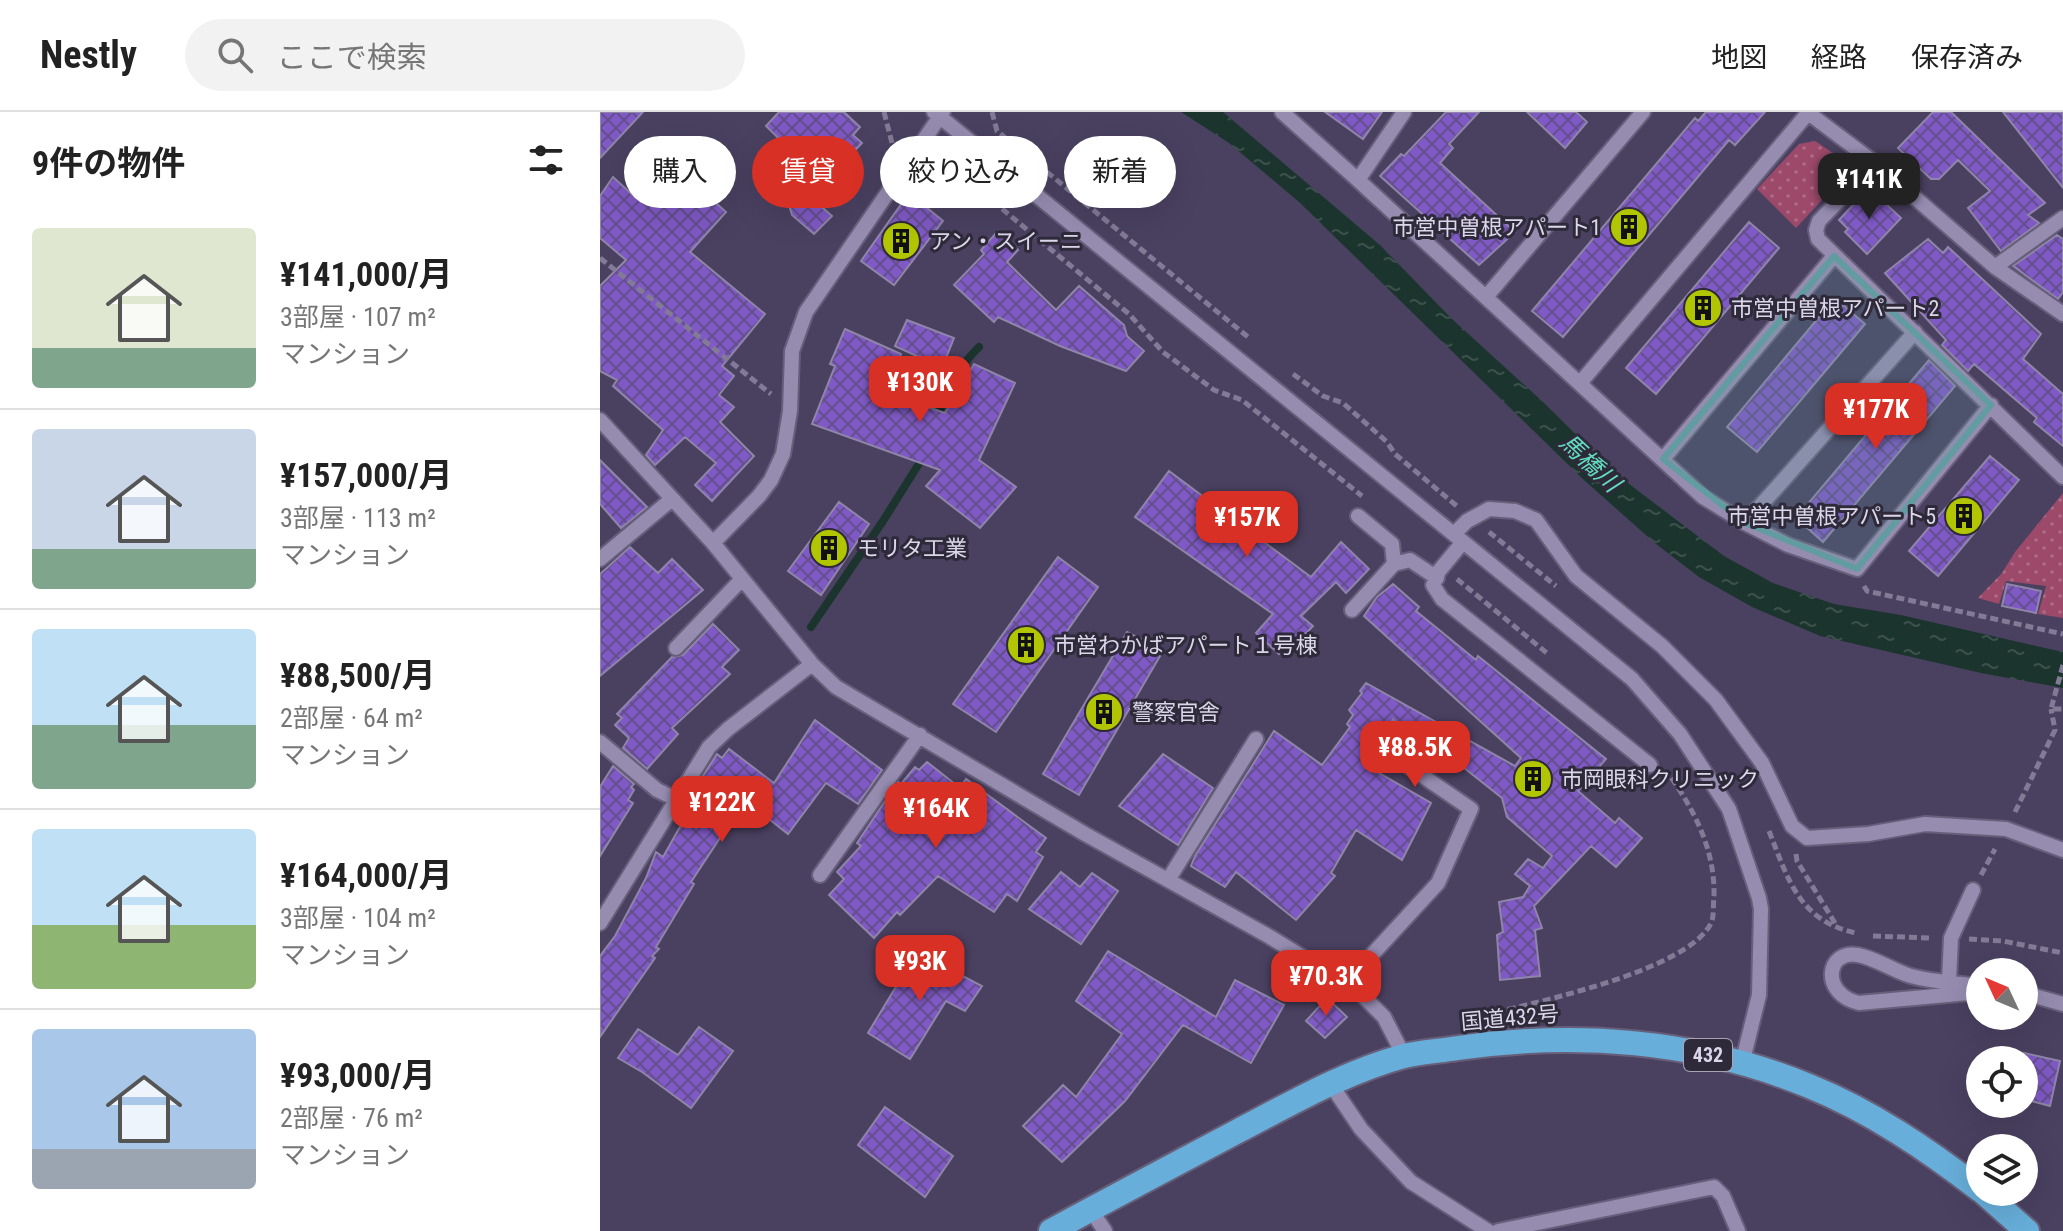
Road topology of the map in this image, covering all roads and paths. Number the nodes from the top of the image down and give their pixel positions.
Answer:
1 (884, 112) edge
2 (992, 112) edge
3 (1282, 112) edge
4 (1404, 112) edge
5 (1643, 112) edge
6 (1808, 113) edge
7 (939, 114) edge
8 (890, 136) edge
9 (1875, 163) junction
10 (1358, 180) junction
11 (1001, 208) edge
12 (2063, 218) edge
13 (1834, 256) junction
14 (600, 258) edge
15 (1995, 267) junction
16 (1486, 297) junction
17 (2063, 314) edge
18 (1915, 332) junction
19 (1255, 343) dead end
20 (1290, 371) dead end
21 (1581, 382) junction
22 (1991, 405) junction
23 (790, 411) junction
24 (600, 420) edge
25 (1663, 459) junction
26 (2063, 477) edge
27 (1363, 496) dead end
28 (672, 499) junction
29 (1459, 507) dead end
30 (1358, 516) dead end
31 (1745, 523) junction
32 (1458, 538) junction
33 (713, 543) junction
34 (600, 559) edge
35 (1394, 564) junction
36 (1857, 569) junction
37 (1453, 576) dead end
38 (1437, 578) junction
39 (742, 579) junction
40 (1352, 610) dead end
41 (2063, 634) edge
42 (676, 648) dead end
43 (1557, 661) dead end
44 (812, 664) junction
45 (2063, 665) edge
46 (2051, 709) junction
47 (2063, 709) edge
48 (920, 735) junction
49 (1256, 739) dead end
50 (600, 742) edge
51 (1395, 757) dead end
52 (1650, 765) dead end
53 (1666, 770) dead end
54 (676, 799) junction
55 (2006, 829) junction
56 (2063, 850) edge
57 (1797, 861) dead end
58 (820, 875) dead end
59 (1168, 880) junction
60 (1973, 890) joint
61 (1800, 899) dead end
62 (600, 923) edge
63 (1838, 929) junction
64 (1951, 938) junction
65 (2063, 953) edge
66 (1949, 981) junction
67 (1966, 984) edge
68 (1359, 992) junction
69 (1966, 993) edge
70 (2038, 997) edge
71 (2063, 1004) edge
72 (1459, 1022) dead end
73 (1404, 1056) junction
74 (1742, 1064) junction
75 (1330, 1083) junction
76 (1966, 1179) edge
77 (1998, 1206) edge
78 (1090, 1209) junction
79 (1051, 1231) edge
80 (1105, 1231) edge
81 (1488, 1231) edge
82 (1498, 1231) edge
83 (1738, 1231) edge
84 (2027, 1231) edge

1 - 8 path
2 - 19 path
3 - 10 street
4 - 10 street
5 - 16 street
6 - 9 street
6 - 21 street
7 - 23 street
7 - 32 street
9 - 13 street
9 - 15 street
10 - 16 street
11 - 27 path
12 - 15 street
13 - 18 street
13 - 25 street
14 - 23 path
15 - 17 street
16 - 21 street
18 - 22 street
18 - 31 street
20 - 29 path
21 - 25 street
22 - 26 street
22 - 36 street
23 - 33 street
24 - 28 street
25 - 31 street
28 - 33 street
28 - 34 street
30 - 35 street
31 - 36 street
32 - 38 street
32 - 55 street
32 - 74 street
33 - 39 street
35 - 38 street
35 - 40 street
36 - 41 path
37 - 43 path
38 - 52 street
39 - 42 street
39 - 44 street
44 - 48 street
44 - 54 street
45 - 46 path
46 - 47 path
46 - 55 path
48 - 58 street
48 - 59 street
49 - 59 street
50 - 54 street
51 - 68 street
53 - 72 path
54 - 62 street
55 - 56 street
55 - 60 path
57 - 63 path
59 - 68 street
60 - 64 street
61 - 63 path
63 - 64 path
64 - 65 path
64 - 66 street
66 - 67 street
66 - 69 street
68 - 73 street
70 - 71 street
73 - 74 highway, 国道432号 / 432
73 - 75 highway, 国道432号 / 432
74 - 76 highway, 国道432号 / 432
75 - 78 highway, 国道432号 / 432
75 - 81 street
77 - 84 highway, 国道432号 / 432
78 - 79 highway, 国道432号 / 432
78 - 80 street
82 - 83 street

